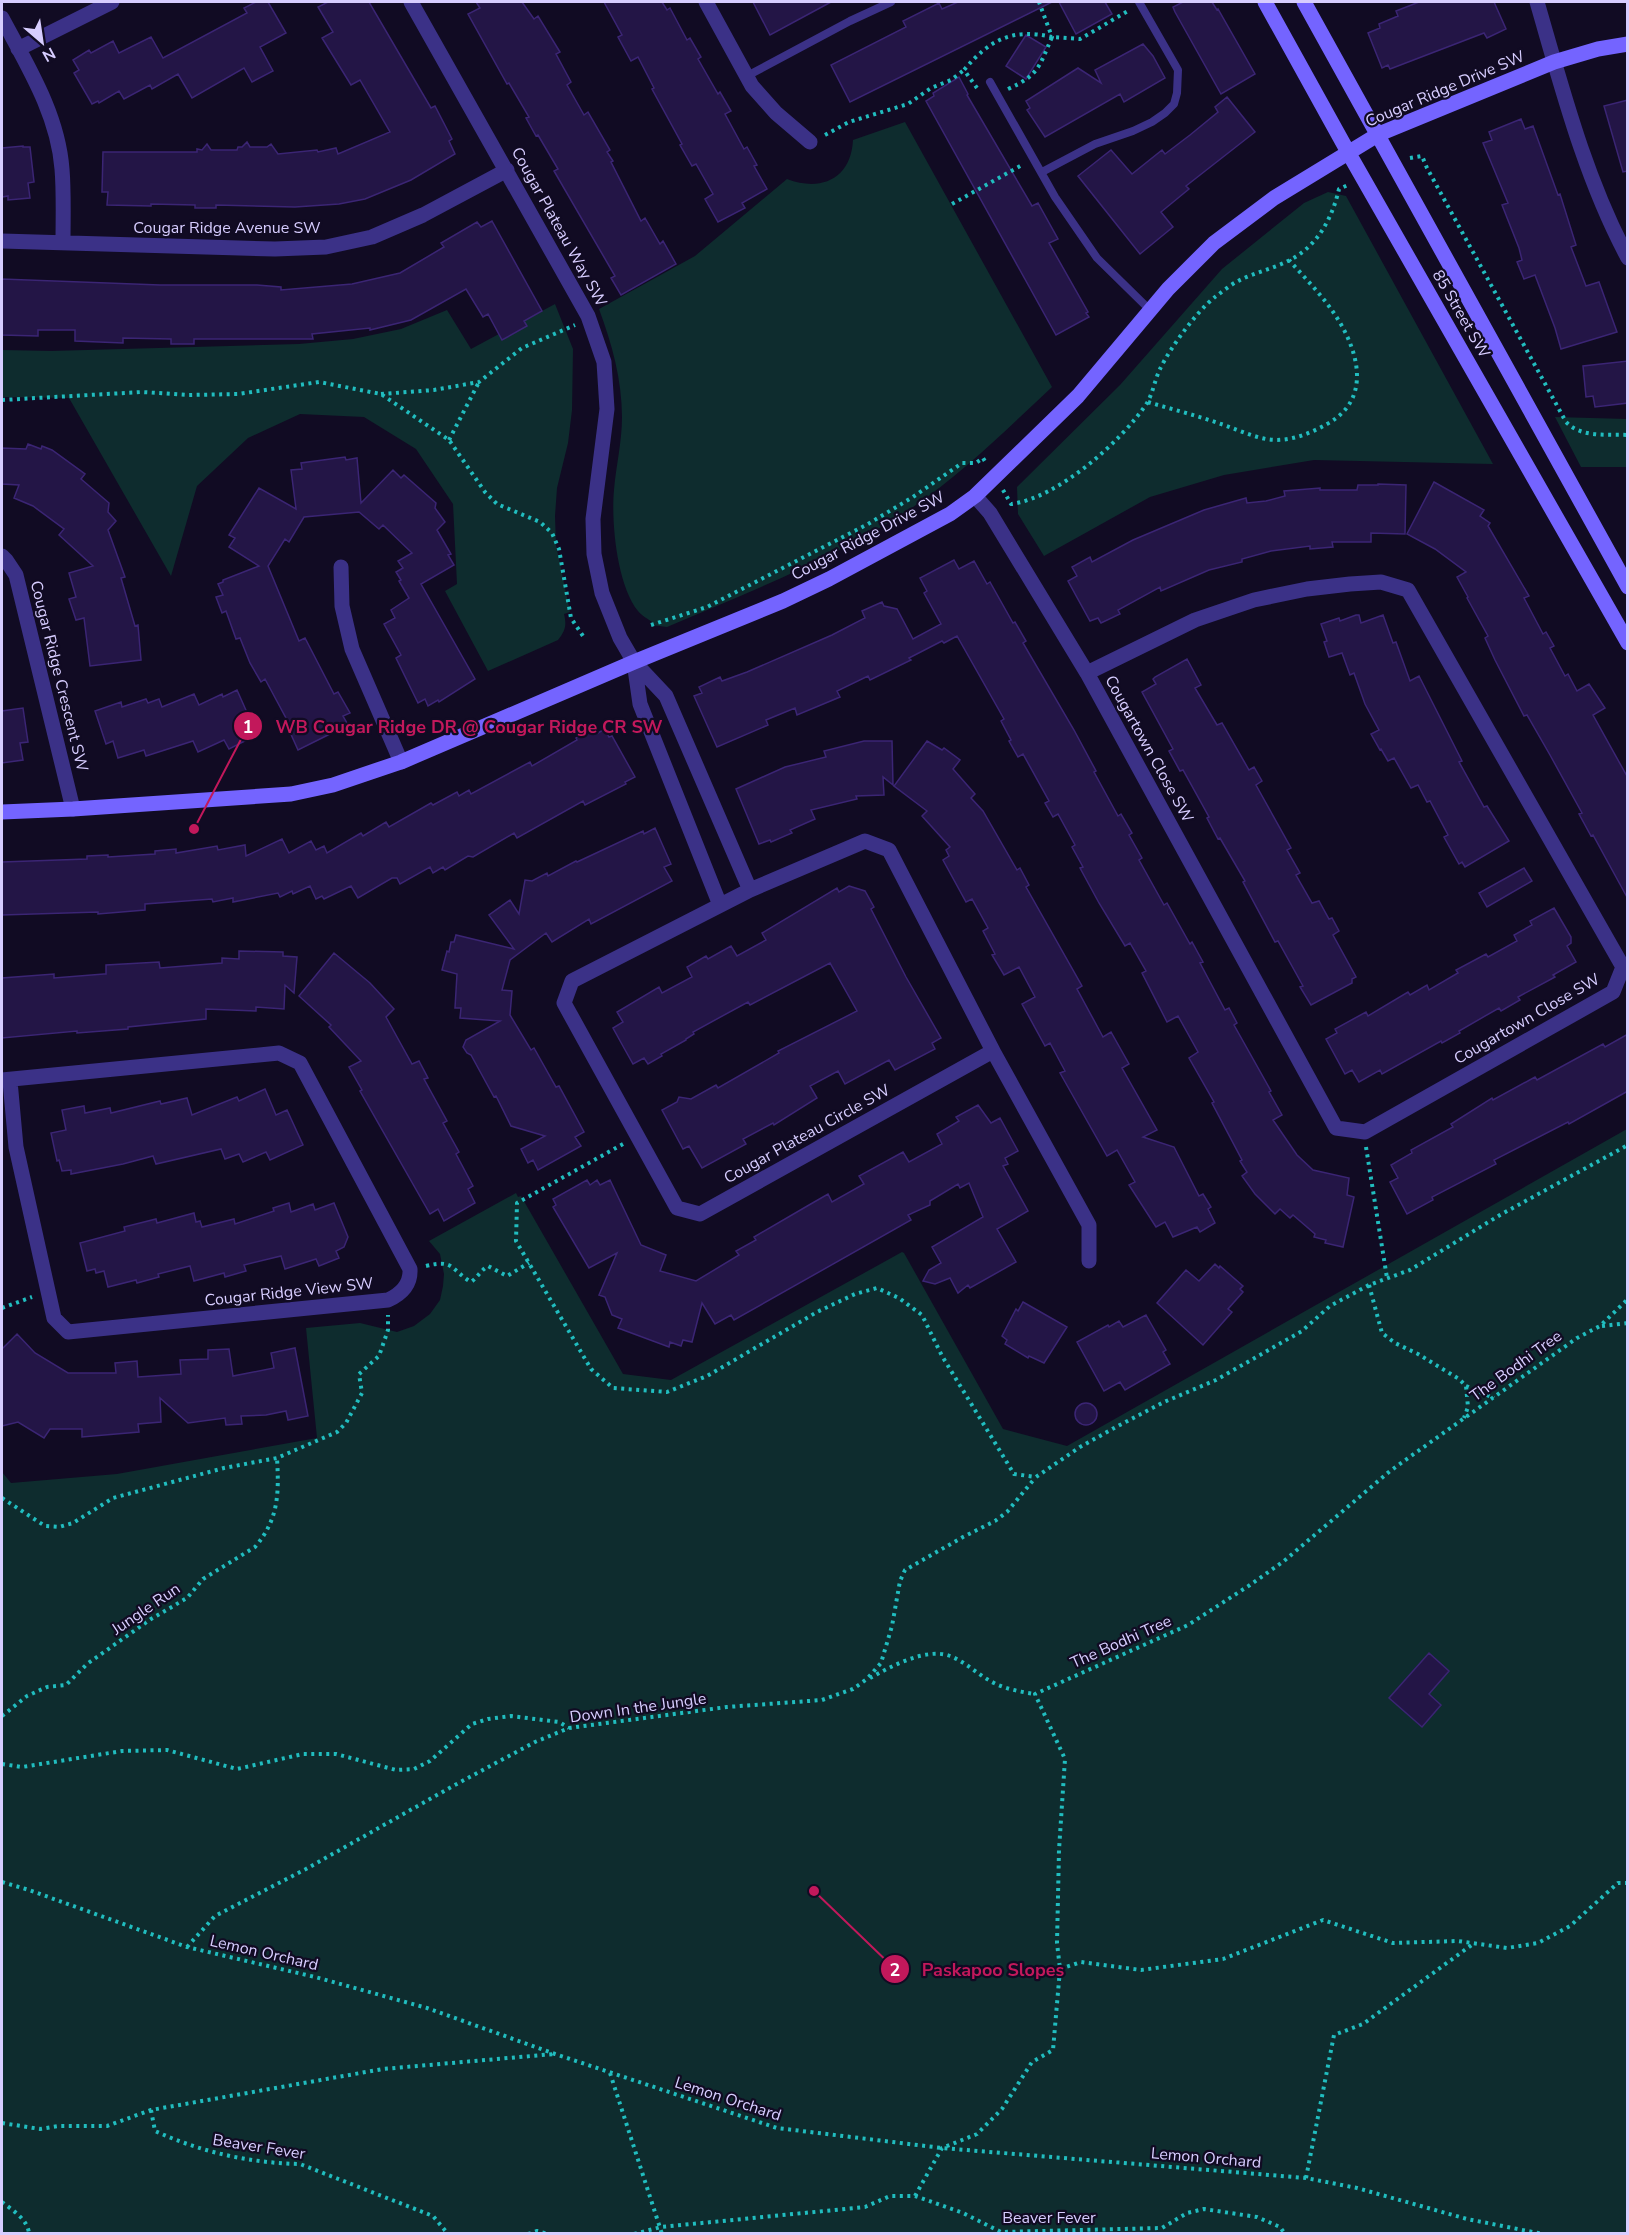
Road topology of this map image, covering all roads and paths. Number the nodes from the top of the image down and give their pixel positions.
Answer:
1 (112, 2) edge
2 (411, 2) edge
3 (706, 2) edge
4 (891, 2) edge
5 (1039, 2) edge
6 (1265, 2) edge
7 (1304, 2) edge
8 (1537, 2) edge
9 (1140, 3) edge
10 (2, 18) edge
11 (1052, 37) junction
12 (1628, 44) edge
13 (18, 49) junction
14 (1554, 62) junction
15 (964, 70) junction
16 (747, 76) junction
17 (990, 82) joint
18 (997, 94) junction
19 (1379, 134) junction
20 (810, 142) joint
21 (1348, 152) junction
22 (1422, 156) dead end
23 (1034, 159) junction
24 (507, 170) junction
25 (1042, 172) junction
26 (1339, 189) dead end
27 (952, 204) dead end
28 (2, 241) edge
29 (63, 243) junction
30 (1628, 258) edge
31 (1289, 260) junction
32 (1151, 311) junction
33 (588, 316) junction
34 (479, 382) junction
35 (381, 394) junction
36 (2, 399) edge
37 (1148, 402) junction
38 (1628, 435) edge
39 (449, 440) junction
40 (983, 458) dead end
41 (975, 496) junction
42 (1011, 504) dead end
43 (2, 556) edge
44 (341, 567) dead end
45 (1628, 587) edge
46 (651, 625) dead end
47 (583, 636) dead end
48 (1628, 642) edge
49 (634, 662) junction
50 (1087, 673) junction
51 (401, 762) junction
52 (73, 809) junction
53 (2, 812) edge
54 (750, 890) junction
55 (720, 905) junction
56 (993, 1051) junction
57 (6, 1081) edge
58 (1365, 1132) junction
59 (636, 1136) junction
60 (1628, 1145) edge
61 (1089, 1261) dead end
62 (529, 1263) junction
63 (410, 1269) junction
64 (1387, 1278) junction
65 (1369, 1285) junction
66 (51, 1299) junction
67 (1628, 1299) edge
68 (2, 1308) edge
69 (1628, 1323) edge
70 (1600, 1326) junction
71 (387, 1330) dead end
72 (1466, 1386) junction
73 (1494, 1398) junction
74 (1464, 1418) junction
75 (277, 1458) junction
76 (1036, 1477) junction
77 (2, 1498) edge
78 (867, 1679) junction
79 (1035, 1694) junction
80 (2, 1716) edge
81 (569, 1728) junction
82 (2, 1764) edge
83 (2, 1882) edge
84 (1628, 1882) edge
85 (1473, 1943) junction
86 (187, 1947) junction
87 (1060, 1969) junction
88 (555, 2054) junction
89 (610, 2073) junction
90 (152, 2110) junction
91 (2, 2122) edge
92 (942, 2148) junction
93 (1306, 2178) junction
94 (915, 2196) junction
95 (2, 2202) edge
96 (661, 2227) junction
97 (29, 2234) edge
98 (448, 2234) edge
99 (528, 2234) edge
100 (548, 2234) edge
101 (634, 2234) edge
102 (662, 2234) edge
103 (1285, 2234) edge
104 (1543, 2234) edge

1 - 13 street
2 - 24 street, Cougar Plateau Way SW
3 - 16 street
4 - 16 lane
5 - 11 path
6 - 21 street, 85 Street SW
7 - 19 street, 85 Street SW
8 - 14 street
9 - 11 path
9 - 25 lane
10 - 13 street
11 - 15 path
11 - 18 path
12 - 14 street, Cougar Ridge Drive SW
13 - 29 street
14 - 19 street, Cougar Ridge Drive SW
14 - 30 street
15 - 17 path
15 - 20 path
16 - 20 street
17 - 18 lane
18 - 23 lane
19 - 21 street, Cougar Ridge Drive SW
19 - 45 street, 85 Street SW
21 - 32 street, Cougar Ridge Drive SW
21 - 48 street, 85 Street SW
22 - 38 path
23 - 25 lane
23 - 27 path
24 - 29 street, Cougar Ridge Avenue SW
24 - 33 street, Cougar Plateau Way SW
25 - 32 lane
26 - 31 path
28 - 29 street, Cougar Ridge Avenue SW
31 - 37 path
31 - 37 path
32 - 41 street, Cougar Ridge Drive SW
33 - 34 path
33 - 49 street, Cougar Plateau Way SW
34 - 35 path
34 - 39 path
35 - 36 path
35 - 39 path
37 - 42 path
39 - 47 path
40 - 46 path
41 - 49 street, Cougar Ridge Drive SW
41 - 50 street, Cougartown Close SW
43 - 52 street, Cougar Ridge Crescent SW
44 - 51 street
49 - 51 street, Cougar Ridge Drive SW
49 - 54 street
49 - 55 street
50 - 58 street, Cougartown Close SW
50 - 58 street, Cougartown Close SW
51 - 52 street, Cougar Ridge Drive SW
52 - 53 street, Cougar Ridge Drive SW
54 - 55 street, Cougar Plateau Circle SW
54 - 56 street, Cougar Plateau Circle SW
55 - 59 street, Cougar Plateau Circle SW
56 - 59 street, Cougar Plateau Circle SW
56 - 61 street
57 - 63 street, Cougar Ridge View SW
57 - 66 street, Cougar Ridge View SW
58 - 64 path
59 - 62 path
60 - 64 path, Down In the Jungle
62 - 63 path
62 - 76 path
63 - 66 street, Cougar Ridge View SW
64 - 65 path, Down In the Jungle
65 - 72 path
65 - 76 path, Down In the Jungle
66 - 68 path
67 - 70 path, The Bodhi Tree
69 - 70 path
70 - 73 path, The Bodhi Tree
71 - 75 path
72 - 73 path
72 - 74 path
73 - 74 path, The Bodhi Tree
74 - 79 path, The Bodhi Tree
75 - 77 path
75 - 80 path, Jungle Run
76 - 78 path, Down In the Jungle
78 - 79 path
78 - 81 path, Down In the Jungle
79 - 87 path
81 - 82 path
81 - 86 path, Down In the Jungle
83 - 86 path, Lemon Orchard
84 - 85 path
85 - 87 path
85 - 93 path
86 - 88 path, Lemon Orchard
87 - 92 path
88 - 89 path, Lemon Orchard
88 - 90 path
89 - 92 path, Lemon Orchard
89 - 96 path
90 - 91 path
90 - 98 path, Beaver Fever
92 - 93 path, Lemon Orchard
92 - 94 path
93 - 104 path, Lemon Orchard
94 - 96 path, Beaver Fever
94 - 103 path, Beaver Fever
95 - 97 path
96 - 101 path, Beaver Fever
96 - 102 path
99 - 100 path

